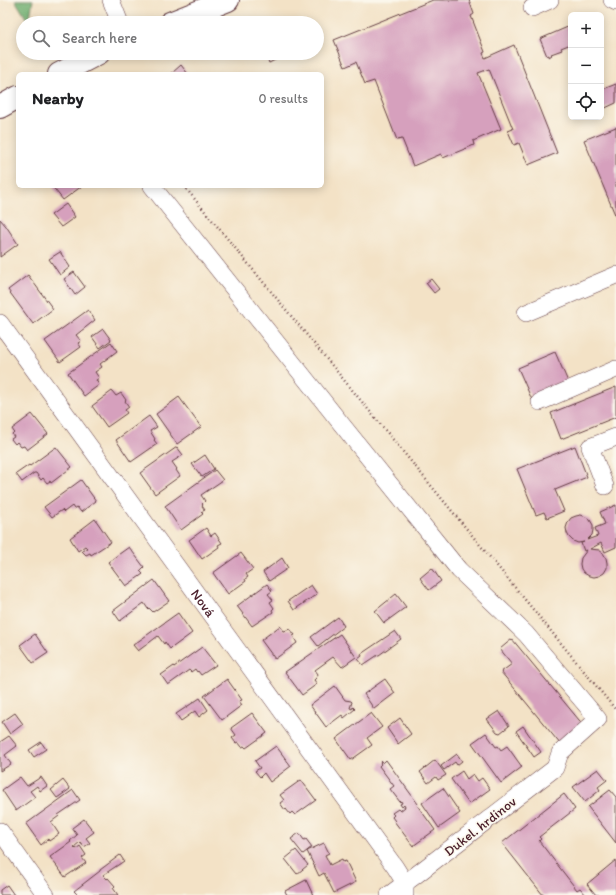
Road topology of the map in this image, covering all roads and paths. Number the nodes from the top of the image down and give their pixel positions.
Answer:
1 (111, 0) edge
2 (228, 0) edge
3 (550, 0) edge
4 (612, 0) edge
5 (616, 2) edge
6 (532, 8) dead end
7 (117, 16) edge
8 (188, 16) edge
9 (86, 60) edge
10 (63, 72) edge
11 (16, 98) edge
12 (0, 107) edge
13 (154, 188) edge
14 (186, 188) edge
15 (616, 275) edge
16 (526, 313) dead end
17 (0, 323) edge
18 (616, 368) edge
19 (540, 402) dead end
20 (616, 437) edge
21 (605, 486) dead end
22 (616, 710) edge
23 (0, 831) edge
24 (405, 889) edge
25 (46, 895) edge
26 (389, 895) edge

1 - 7 street
2 - 8 main road
3 - 6 street
4 - 5 street
9 - 10 main road
11 - 12 main road
13 - 24 street, Dukel. hrdinov
14 - 22 path
15 - 16 street
17 - 24 street, Nová
18 - 19 street
20 - 21 street
23 - 25 street
24 - 26 street, Dukel. hrdinov

